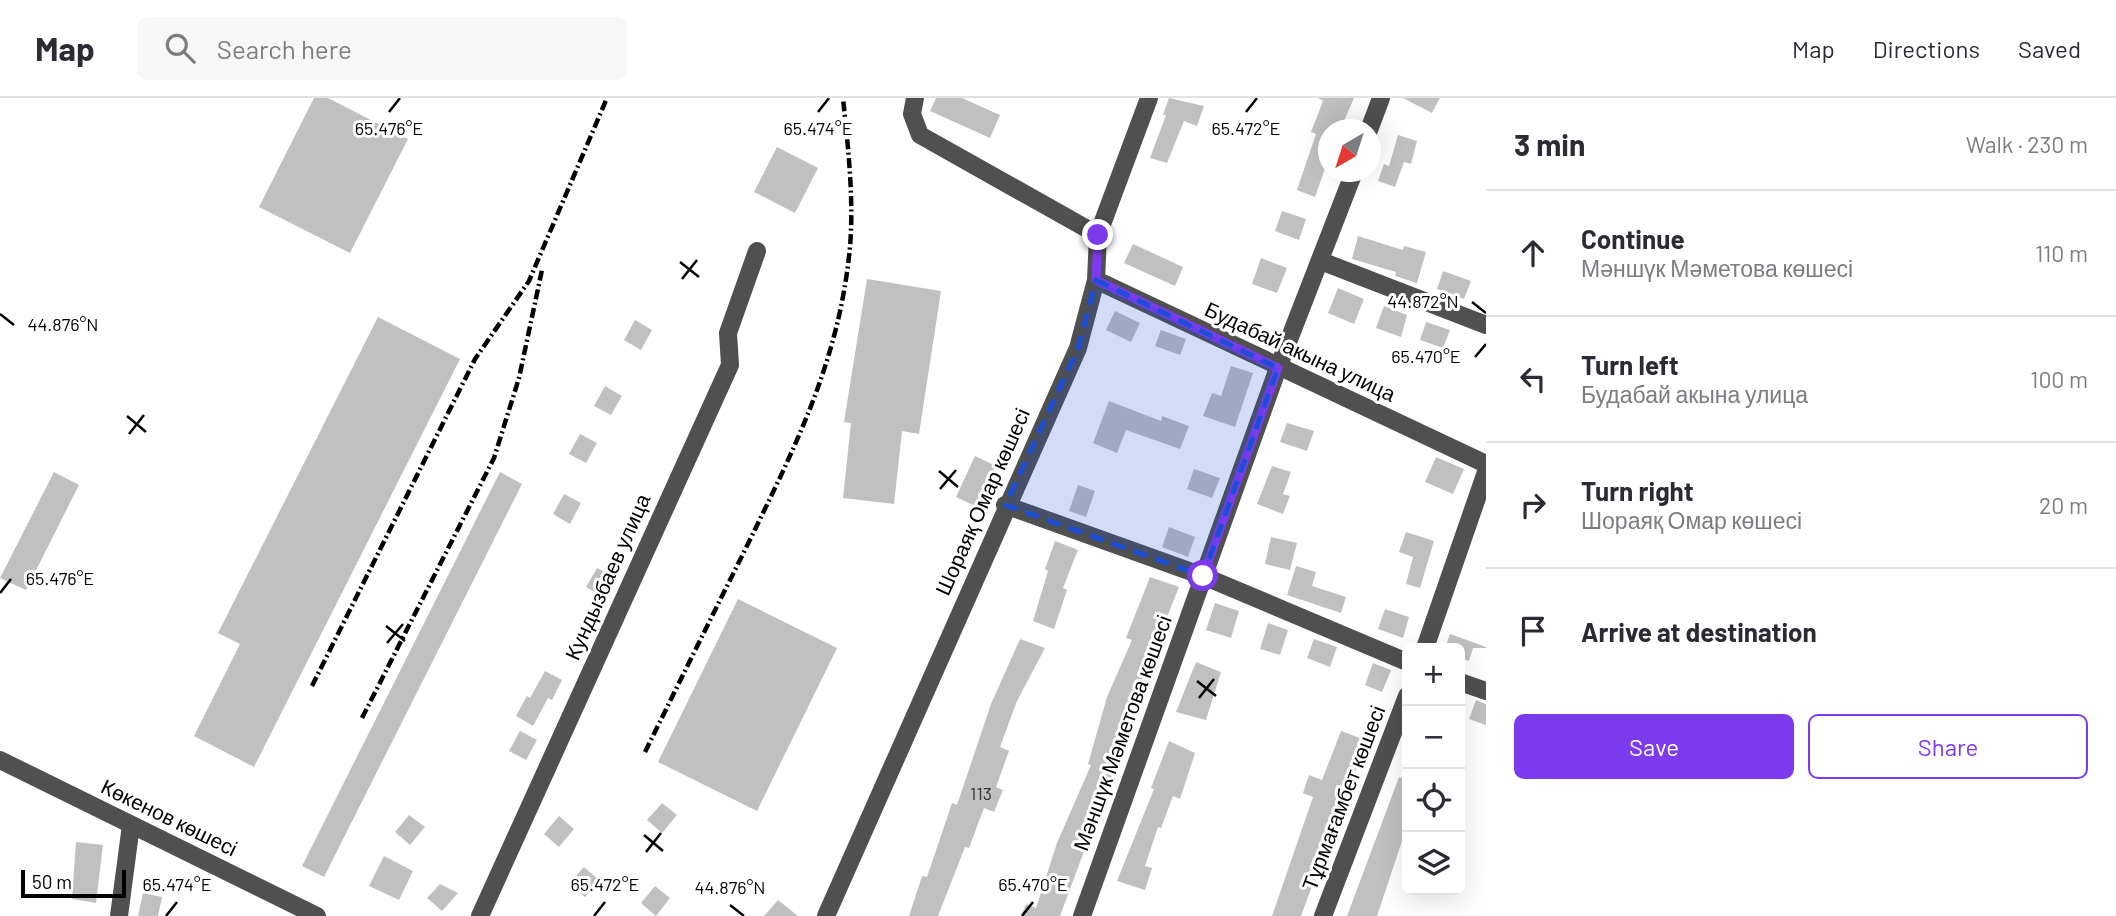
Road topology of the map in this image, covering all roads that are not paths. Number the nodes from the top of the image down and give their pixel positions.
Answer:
1 (915, 98) edge
2 (1149, 98) edge
3 (1381, 98) edge
4 (1373, 119) edge
5 (1350, 182) edge
6 (1098, 235) junction
7 (757, 251) dead end
8 (1321, 261) junction
9 (1096, 280) junction
10 (1486, 325) edge
11 (1278, 368) junction
12 (1486, 464) edge
13 (1486, 472) edge
14 (1005, 505) junction
15 (1203, 576) junction
16 (1427, 643) edge
17 (1402, 660) edge
18 (1465, 684) edge
19 (1486, 691) edge
20 (1403, 706) edge
21 (0, 760) edge
22 (131, 825) junction
23 (119, 916) edge
24 (317, 916) edge
25 (480, 916) edge
26 (826, 916) edge
27 (1082, 916) edge
28 (1323, 916) edge

1 - 6 street
2 - 6 street, Шораяқ Омар көшесі
3 - 4 street
5 - 8 street, Мәншүк Мәметова көшесі
6 - 9 street, Шораяқ Омар көшесі
7 - 25 street, Кундызбаев улица
8 - 10 street
8 - 11 street, Мәншүк Мәметова көшесі
9 - 11 street, Будабай акына улица
9 - 14 street, Шораяқ Омар көшесі
11 - 12 street, Будабай акына улица
11 - 15 street, Мәншүк Мәметова көшесі
13 - 16 street
14 - 15 street
14 - 26 street, Шораяқ Омар көшесі
15 - 17 street
15 - 27 street, Мәншүк Мәметова көшесі
18 - 19 street
20 - 28 street, Тұрмағамбет көшесі
21 - 22 street, Көкенов көшесі
22 - 23 street
22 - 24 street, Көкенов көшесі

